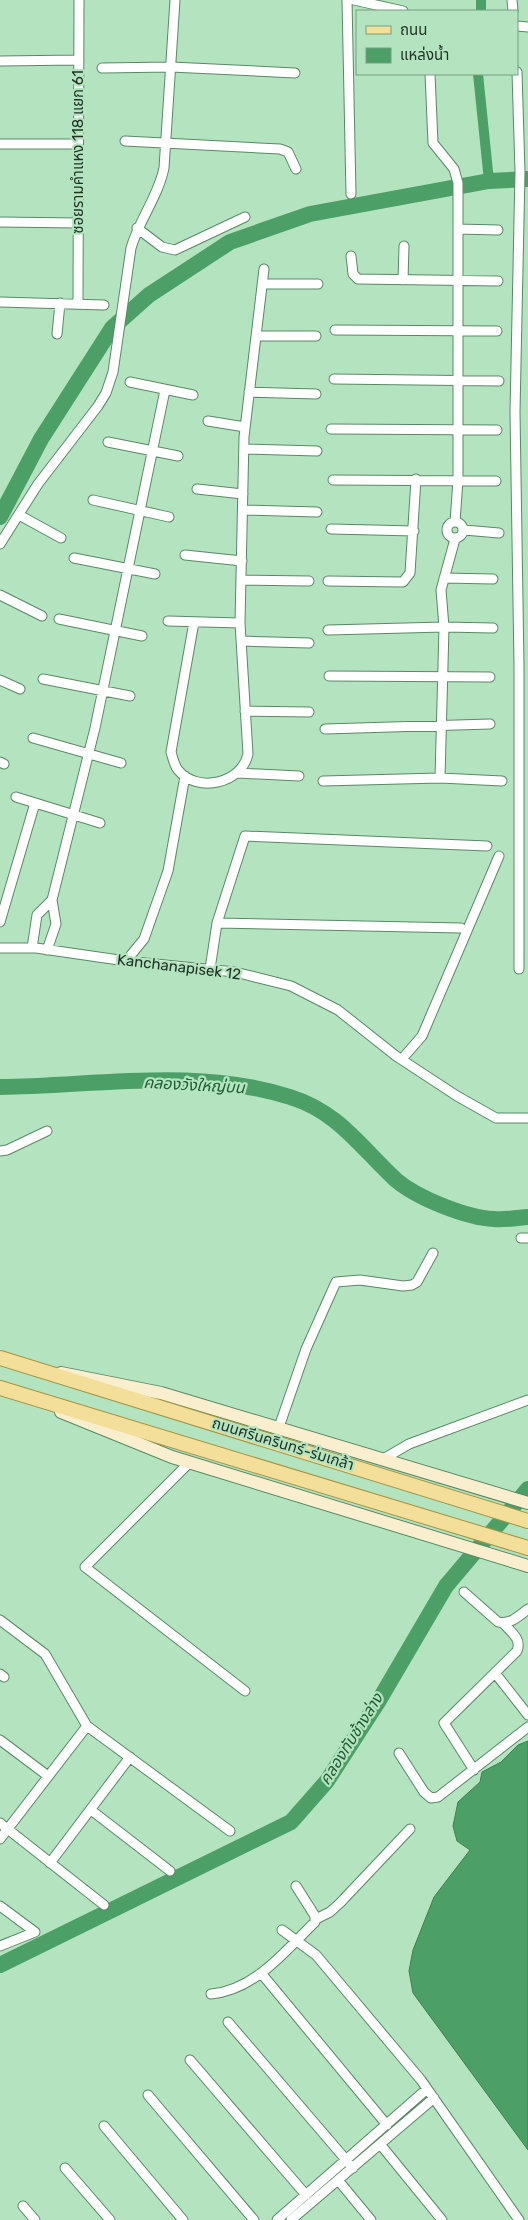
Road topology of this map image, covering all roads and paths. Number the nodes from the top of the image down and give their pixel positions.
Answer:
1 (79, 0) edge
2 (175, 0) edge
3 (347, 0) edge
4 (354, 0) edge
5 (387, 4) edge
6 (401, 10) edge
7 (0, 60) edge
8 (79, 60) junction
9 (172, 67) junction
10 (102, 68) dead end
11 (295, 73) dead end
12 (430, 75) edge
13 (517, 75) edge
14 (124, 141) dead end
15 (167, 142) junction
16 (0, 144) edge
17 (78, 144) junction
18 (296, 169) dead end
19 (351, 194) dead end
20 (245, 216) dead end
21 (0, 222) edge
22 (78, 223) junction
23 (137, 228) junction
24 (458, 230) junction
25 (498, 230) dead end
26 (404, 246) dead end
27 (351, 256) dead end
28 (264, 269) dead end
29 (403, 280) junction
30 (458, 280) junction
31 (498, 281) dead end
32 (262, 284) junction
33 (318, 284) dead end
34 (0, 302) edge
35 (60, 303) junction
36 (78, 303) junction
37 (104, 305) dead end
38 (335, 330) dead end
39 (458, 330) junction
40 (497, 331) dead end
41 (57, 334) dead end
42 (256, 336) junction
43 (316, 336) dead end
44 (334, 379) dead end
45 (458, 381) junction
46 (499, 381) dead end
47 (130, 382) dead end
48 (165, 390) junction
49 (249, 392) junction
50 (316, 394) dead end
51 (193, 395) dead end
52 (208, 421) dead end
53 (245, 427) junction
54 (331, 429) dead end
55 (458, 430) junction
56 (497, 430) dead end
57 (108, 442) dead end
58 (244, 449) junction
59 (152, 451) junction
60 (317, 451) dead end
61 (178, 456) dead end
62 (416, 479) junction
63 (333, 480) dead end
64 (458, 480) junction
65 (496, 481) dead end
66 (197, 489) dead end
67 (243, 494) junction
68 (93, 500) dead end
69 (140, 510) junction
70 (243, 510) junction
71 (317, 512) dead end
72 (19, 515) junction
73 (169, 517) dead end
74 (455, 522) junction
75 (331, 529) dead end
76 (464, 530) junction
77 (414, 531) junction
78 (499, 533) dead end
79 (61, 538) dead end
80 (455, 539) junction
81 (0, 544) edge
82 (185, 555) dead end
83 (74, 558) dead end
84 (242, 561) junction
85 (128, 568) junction
86 (155, 574) dead end
87 (444, 578) junction
88 (493, 579) dead end
89 (241, 580) junction
90 (309, 581) dead end
91 (328, 581) dead end
92 (0, 595) edge
93 (42, 616) dead end
94 (60, 618) dead end
95 (168, 621) dead end
96 (194, 622) junction
97 (240, 623) junction
98 (444, 627) junction
99 (493, 628) dead end
100 (115, 630) junction
101 (328, 630) dead end
102 (142, 636) dead end
103 (241, 641) junction
104 (310, 643) dead end
105 (329, 676) dead end
106 (443, 677) junction
107 (490, 678) dead end
108 (0, 680) edge
109 (43, 680) dead end
110 (20, 689) dead end
111 (102, 691) junction
112 (130, 696) dead end
113 (245, 711) junction
114 (308, 712) dead end
115 (442, 724) junction
116 (490, 724) dead end
117 (325, 729) dead end
118 (33, 738) dead end
119 (88, 754) junction
120 (121, 762) dead end
121 (238, 773) junction
122 (185, 776) junction
123 (299, 776) dead end
124 (440, 778) junction
125 (323, 781) dead end
126 (502, 781) dead end
127 (16, 797) dead end
128 (35, 803) junction
129 (73, 815) junction
130 (100, 823) dead end
131 (487, 846) dead end
132 (499, 856) dead end
133 (52, 900) junction
134 (0, 922) edge
135 (216, 923) junction
136 (461, 928) dead end
137 (0, 948) edge
138 (32, 948) junction
139 (47, 950) junction
140 (126, 961) junction
141 (519, 968) dead end
142 (210, 969) junction
143 (402, 1059) junction
144 (528, 1118) edge
145 (47, 1131) dead end
146 (0, 1151) edge
147 (433, 1253) dead end
148 (0, 1358) edge
149 (37, 1369) junction
150 (0, 1388) edge
151 (36, 1400) junction
152 (528, 1400) edge
153 (279, 1427) junction
154 (386, 1458) junction
155 (190, 1462) junction
156 (528, 1503) edge
157 (528, 1521) edge
158 (525, 1547) edge
159 (528, 1566) edge
160 (464, 1592) dead end
161 (528, 1609) edge
162 (0, 1620) edge
163 (503, 1623) junction
164 (495, 1673) junction
165 (245, 1691) dead end
166 (528, 1715) edge
167 (87, 1726) junction
168 (528, 1727) edge
169 (0, 1740) edge
170 (399, 1753) dead end
171 (130, 1757) junction
172 (474, 1770) junction
173 (48, 1776) junction
174 (91, 1810) junction
175 (4, 1826) edge
176 (410, 1829) dead end
177 (230, 1831) dead end
178 (0, 1839) edge
179 (50, 1863) junction
180 (170, 1871) dead end
181 (296, 1886) dead end
182 (104, 1905) dead end
183 (0, 1906) edge
184 (316, 1919) junction
185 (282, 1930) dead end
186 (297, 1940) junction
187 (0, 1946) edge
188 (261, 1973) junction
189 (211, 1994) dead end
190 (228, 2022) dead end
191 (190, 2060) dead end
192 (427, 2089) junction
193 (148, 2095) dead end
194 (434, 2098) junction
195 (387, 2125) junction
196 (104, 2126) dead end
197 (380, 2144) junction
198 (350, 2164) junction
199 (65, 2168) dead end
200 (338, 2180) junction
201 (306, 2195) junction
202 (23, 2206) dead end
203 (295, 2219) edge
204 (36, 2220) edge
205 (110, 2220) edge
206 (183, 2220) edge
207 (254, 2220) edge
208 (277, 2220) edge
209 (371, 2220) edge
210 (442, 2220) edge
211 (519, 2220) edge

1 - 8 street, ซอยรามคำแหง 118 แยก 61
2 - 9 street
3 - 19 street
4 - 5 street
5 - 6 street
7 - 8 street
8 - 17 street, ซอยรามคำแหง 118 แยก 61
9 - 10 street
9 - 11 street
9 - 15 street
12 - 24 street
13 - 141 street
14 - 15 street
15 - 18 street
15 - 23 street
16 - 17 street
17 - 22 street, ซอยรามคำแหง 118 แยก 61
20 - 23 street
21 - 22 street
22 - 36 street, ซอยรามคำแหง 118 แยก 61
23 - 72 street
24 - 25 street
24 - 30 street
26 - 29 street
27 - 29 street
28 - 32 street
29 - 30 street
30 - 31 street
30 - 39 street
32 - 33 street
32 - 42 street
34 - 35 street
35 - 36 street
35 - 41 street
36 - 37 street
38 - 39 street
39 - 40 street
39 - 45 street
42 - 43 street
42 - 49 street
44 - 45 street
45 - 46 street
45 - 55 street
47 - 48 street
48 - 51 street
48 - 59 street
49 - 50 street
49 - 53 street
52 - 53 street
53 - 58 street
54 - 55 street
55 - 56 street
55 - 64 street
57 - 59 street
58 - 60 street
58 - 67 street
59 - 61 street
59 - 69 street
62 - 63 street
62 - 64 street
62 - 77 street
64 - 65 street
64 - 74 street
66 - 67 street
67 - 70 street
68 - 69 street
69 - 73 street
69 - 85 street
70 - 71 street
70 - 84 street
72 - 79 street
72 - 81 street
74 - 76 street
74 - 80 street
75 - 77 street
76 - 78 street
76 - 80 street
77 - 91 street
80 - 87 street
82 - 84 street
83 - 85 street
84 - 89 street
85 - 86 street
85 - 100 street
87 - 88 street
87 - 98 street
89 - 90 street
89 - 97 street
92 - 93 street
94 - 100 street
95 - 96 street
96 - 97 street
96 - 122 street
97 - 103 street
98 - 99 street
98 - 101 street
98 - 106 street
100 - 102 street
100 - 111 street
103 - 104 street
103 - 113 street
105 - 106 street
106 - 107 street
106 - 115 street
108 - 110 street
109 - 111 street
111 - 112 street
111 - 119 street
113 - 114 street
113 - 121 street
115 - 116 street
115 - 117 street
115 - 124 street
118 - 119 street
119 - 120 street
119 - 129 street
121 - 122 street
121 - 123 street
122 - 140 street
124 - 125 street
124 - 126 street
127 - 128 street
128 - 129 street
128 - 134 street
129 - 130 street
129 - 133 street
131 - 135 street
132 - 143 street
133 - 138 street
133 - 139 street
135 - 136 street
135 - 142 street
137 - 138 street, Kanchanapisek 12
138 - 139 street, Kanchanapisek 12
139 - 140 street, Kanchanapisek 12
140 - 142 street, Kanchanapisek 12
142 - 143 street, Kanchanapisek 12
143 - 144 street, Kanchanapisek 12
145 - 146 street
147 - 153 street
148 - 149 main road, ถนนศรีนครินทร์-ร่มเกล้า
149 - 153 main road, ถนนศรีนครินทร์-ร่มเกล้า
149 - 157 main road, ถนนศรีนครินทร์-ร่มเกล้า
150 - 151 main road, ถนนศรีนครินทร์-ร่มเกล้า
151 - 155 main road, ถนนศรีนครินทร์-ร่มเกล้า
151 - 158 main road, ถนนศรีนครินทร์-ร่มเกล้า
152 - 154 street
153 - 154 main road, ถนนศรีนครินทร์-ร่มเกล้า
154 - 156 main road, ถนนศรีนครินทร์-ร่มเกล้า
155 - 159 main road, ถนนศรีนครินทร์-ร่มเกล้า
155 - 165 street
160 - 163 street
161 - 163 street
162 - 167 street
163 - 164 street
164 - 166 street
164 - 172 street
167 - 171 street
167 - 173 street
168 - 172 street
169 - 173 street
170 - 172 street
171 - 174 street
171 - 177 street
173 - 175 street
174 - 179 street
174 - 180 street
175 - 178 street
175 - 179 street
176 - 184 street
179 - 182 street
181 - 184 street
183 - 187 street
184 - 186 street
185 - 186 street
186 - 188 street
186 - 192 street
188 - 189 street
188 - 195 street
190 - 198 street
191 - 201 street
192 - 194 street
192 - 195 street
193 - 207 street
194 - 197 street
194 - 211 street
195 - 198 street
196 - 206 street
197 - 198 street
197 - 210 street
198 - 200 street
198 - 201 street
199 - 205 street
200 - 203 street
200 - 209 street
201 - 208 street
202 - 204 street

